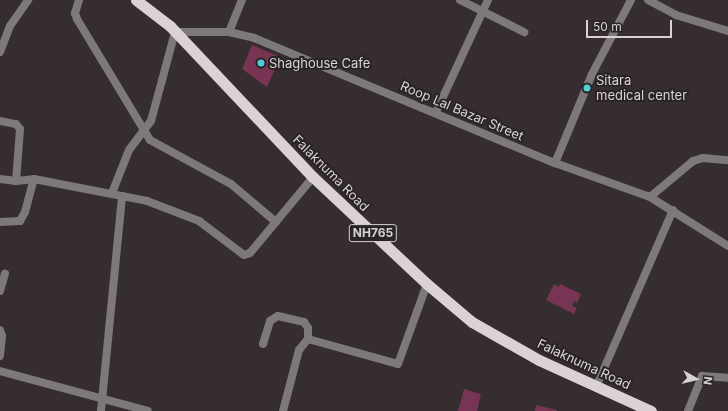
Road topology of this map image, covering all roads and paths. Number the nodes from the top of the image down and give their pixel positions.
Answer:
1 (28, 0) edge
2 (79, 0) edge
3 (136, 0) edge
4 (242, 0) edge
5 (460, 0) edge
6 (488, 0) edge
7 (631, 0) edge
8 (648, 0) edge
9 (659, 3) edge
10 (482, 12) junction
11 (727, 28) edge
12 (176, 32) junction
13 (230, 32) junction
14 (524, 32) dead end
15 (0, 52) edge
16 (436, 112) junction
17 (0, 121) edge
18 (144, 134) junction
19 (728, 160) edge
20 (555, 163) junction
21 (313, 177) junction
22 (0, 179) edge
23 (34, 179) junction
24 (16, 181) junction
25 (112, 193) junction
26 (122, 196) junction
27 (650, 196) junction
28 (673, 210) junction
29 (0, 222) edge
30 (276, 222) junction
31 (728, 246) edge
32 (5, 274) dead end
33 (427, 284) junction
34 (0, 290) edge
35 (0, 330) edge
36 (308, 340) junction
37 (262, 344) dead end
38 (0, 356) edge
39 (0, 371) edge
40 (728, 378) edge
41 (596, 387) junction
42 (102, 397) junction
43 (101, 411) edge
44 (148, 411) edge
45 (283, 411) edge
46 (651, 411) edge
47 (688, 411) edge

1 - 15 street
2 - 18 street
3 - 12 highway, Falaknuma Road / NH765
4 - 13 street
5 - 10 street
6 - 10 street
7 - 20 street
8 - 9 street
9 - 11 street
10 - 14 street
10 - 16 street
12 - 13 street, Roop Lal Bazar Street
12 - 18 street
12 - 21 highway, Falaknuma Road / NH765
13 - 16 street, Roop Lal Bazar Street
16 - 20 street, Roop Lal Bazar Street
17 - 24 street
18 - 25 street
18 - 30 street
19 - 27 street
20 - 27 street, Roop Lal Bazar Street
21 - 30 street
21 - 33 highway, Falaknuma Road / NH765
22 - 24 street
23 - 24 street
23 - 25 street
23 - 29 street
25 - 26 street
26 - 30 street
26 - 42 street
27 - 28 street, Roop Lal Bazar Street
28 - 31 street, Roop Lal Bazar Street
28 - 41 street
32 - 34 street
33 - 36 street
33 - 41 highway, Falaknuma Road / NH765
35 - 38 street
36 - 37 street
36 - 45 street
39 - 42 street
40 - 47 street
41 - 46 highway, Falaknuma Road / NH765
42 - 43 street
42 - 44 street

